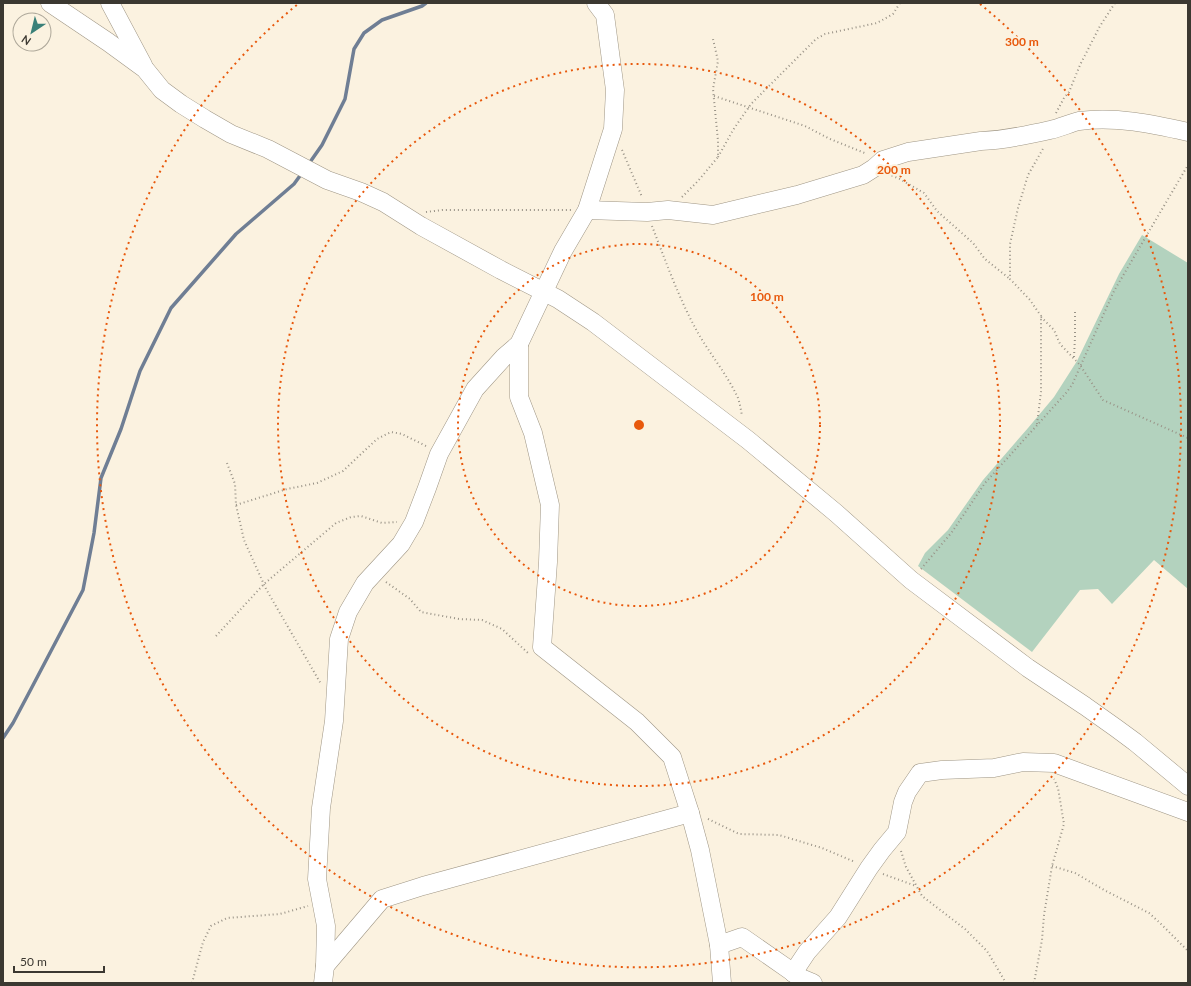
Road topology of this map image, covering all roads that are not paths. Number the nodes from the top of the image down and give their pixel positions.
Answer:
1 (50, 3) edge
2 (110, 3) edge
3 (596, 3) edge
4 (145, 69) junction
5 (1188, 132) edge
6 (587, 210) junction
7 (544, 292) junction
8 (520, 344) junction
9 (1188, 786) edge
10 (1188, 812) edge
11 (690, 813) junction
12 (719, 944) junction
13 (793, 973) junction
14 (324, 974) edge
15 (722, 983) edge
16 (813, 983) edge

1 - 4 street
2 - 4 street
3 - 6 street
4 - 7 street
5 - 6 street
6 - 7 street
7 - 8 street
7 - 9 street
8 - 11 street
8 - 14 street
10 - 13 street
11 - 12 street
11 - 14 street
12 - 13 street
12 - 15 street
13 - 16 street

